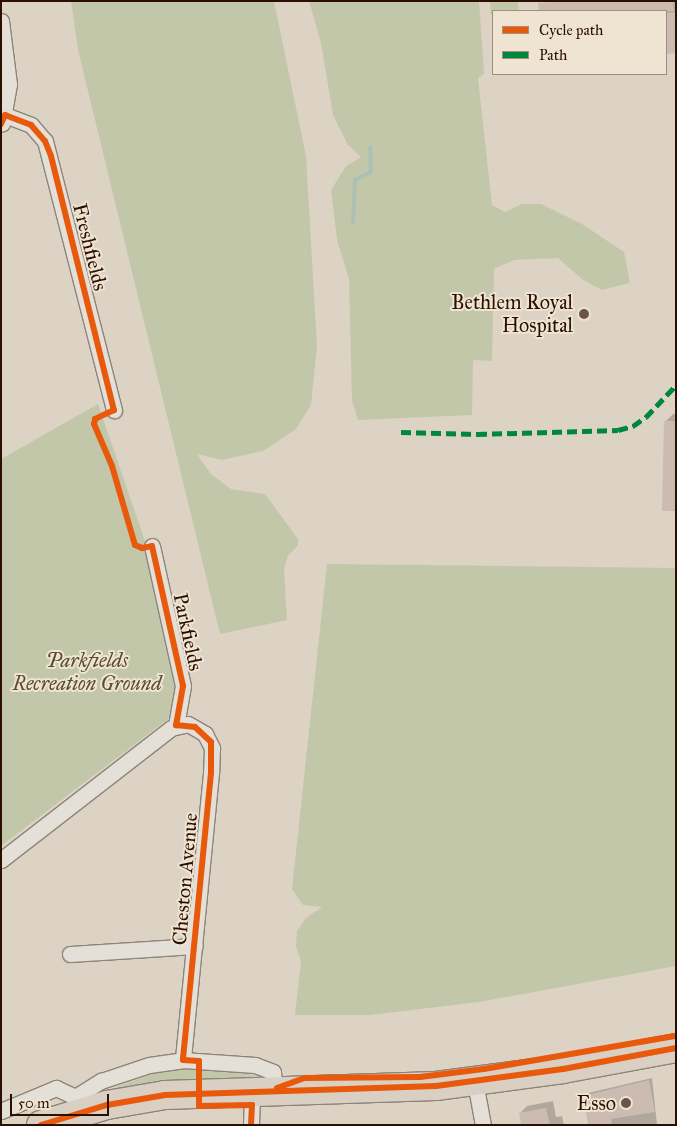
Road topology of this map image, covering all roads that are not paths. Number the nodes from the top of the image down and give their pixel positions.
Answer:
1 (1, 21) edge
2 (3, 120) edge
3 (114, 410) dead end
4 (152, 546) dead end
5 (176, 725) junction
6 (1, 860) edge
7 (195, 946) junction
8 (70, 954) dead end
9 (676, 1048) edge
10 (183, 1060) junction
11 (475, 1082) junction
12 (264, 1090) junction
13 (76, 1105) junction
14 (1, 1112) edge
15 (41, 1125) edge
16 (251, 1125) edge
17 (483, 1125) edge

1 - 2 street
2 - 3 street, Freshfields
4 - 5 street, Parkfields
5 - 6 street
5 - 7 street, Cheston Avenue
7 - 8 street, Cheston Avenue
7 - 10 street, Cheston Avenue
9 - 11 highway
10 - 12 street
10 - 13 street
11 - 12 highway
11 - 17 street
12 - 13 highway
12 - 16 street
13 - 14 street
13 - 15 highway

